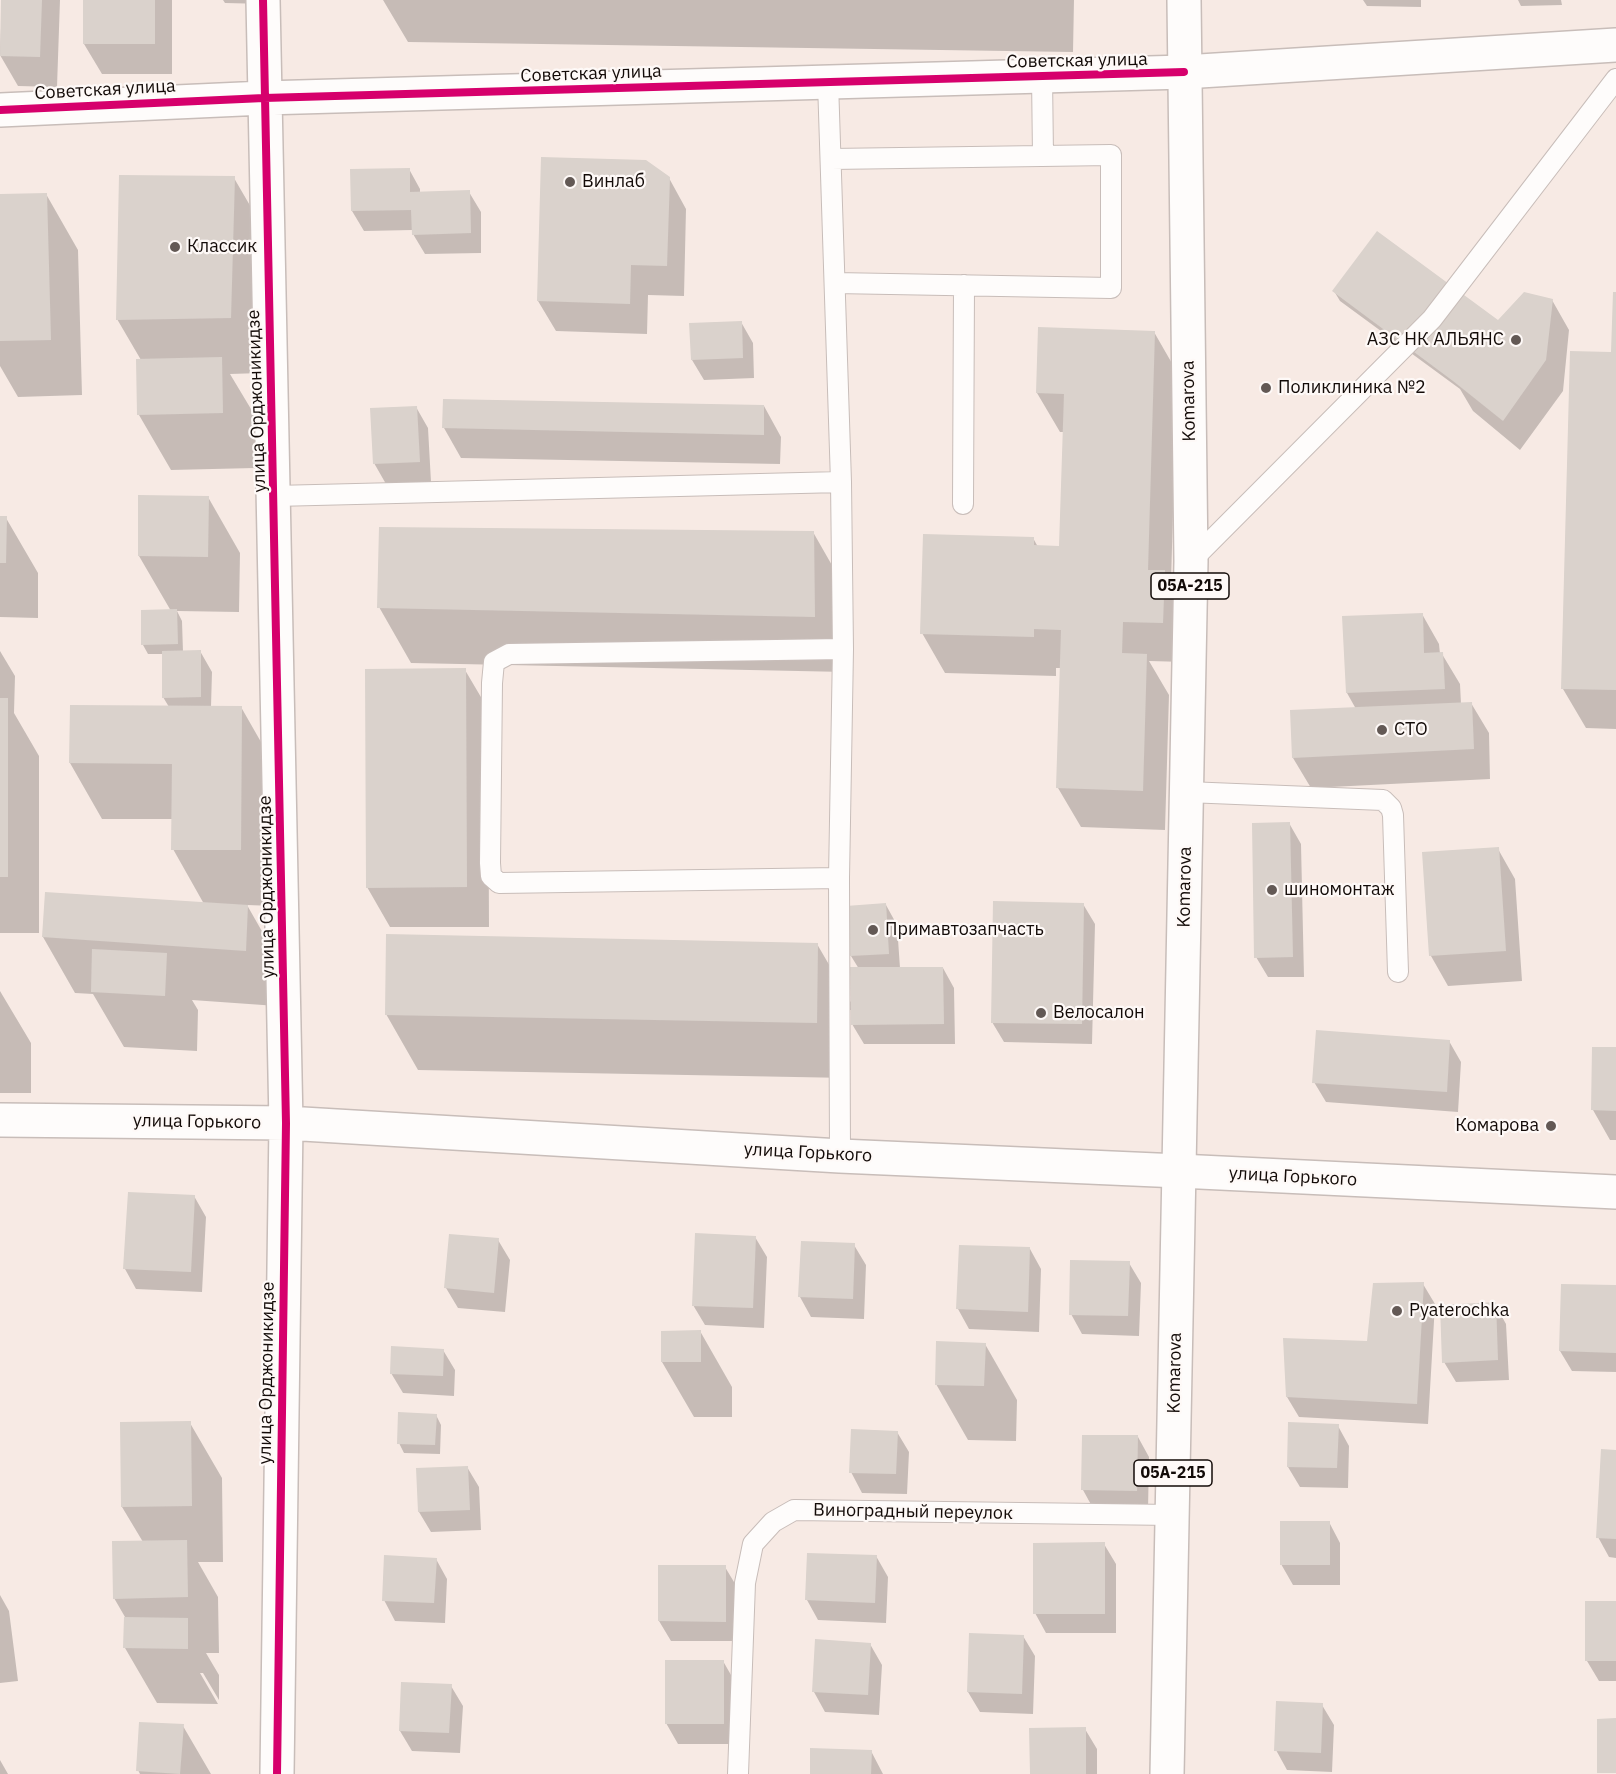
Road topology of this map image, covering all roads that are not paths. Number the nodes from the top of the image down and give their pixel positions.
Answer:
1 (263, 0) edge
2 (1184, 0) edge
3 (1616, 45) edge
4 (1184, 72) junction
5 (1042, 76) junction
6 (1616, 79) edge
7 (828, 82) junction
8 (264, 98) junction
9 (0, 110) edge
10 (1043, 156) junction
11 (831, 159) junction
12 (835, 283) junction
13 (964, 285) junction
14 (841, 482) junction
15 (275, 496) junction
16 (963, 504) dead end
17 (1191, 561) junction
18 (843, 649) junction
19 (1186, 792) junction
20 (839, 878) junction
21 (1398, 972) dead end
22 (0, 1120) edge
23 (286, 1123) junction
24 (840, 1156) junction
25 (1179, 1171) junction
26 (1616, 1192) edge
27 (1173, 1515) junction
28 (277, 1774) edge
29 (738, 1774) edge
30 (1167, 1774) edge

1 - 8 main road, улица Орджоникидзе
2 - 4 main road, Komarova / 05А-215
3 - 4 main road, Советская улица
4 - 5 main road, Советская улица
4 - 17 main road, Komarova / 05А-215
5 - 7 main road, Советская улица
5 - 10 lane
6 - 17 lane
7 - 8 main road, Советская улица
7 - 11 lane
8 - 9 main road, Советская улица
8 - 15 main road, улица Орджоникидзе
10 - 11 lane
10 - 13 lane
11 - 12 lane
12 - 13 lane
12 - 14 lane
13 - 16 lane
14 - 15 lane
14 - 18 lane
15 - 23 main road, улица Орджоникидзе
17 - 19 main road, Komarova / 05А-215
18 - 20 lane
18 - 20 lane
19 - 21 lane
19 - 25 main road, Komarova / 05А-215
20 - 24 lane
22 - 23 main road, улица Горького
23 - 24 main road, улица Горького
23 - 28 main road, улица Орджоникидзе
24 - 25 main road, улица Горького
25 - 26 main road, улица Горького
25 - 27 main road, Komarova / 05А-215
27 - 29 lane, Виноградный переулок
27 - 30 main road, Komarova / 05А-215

